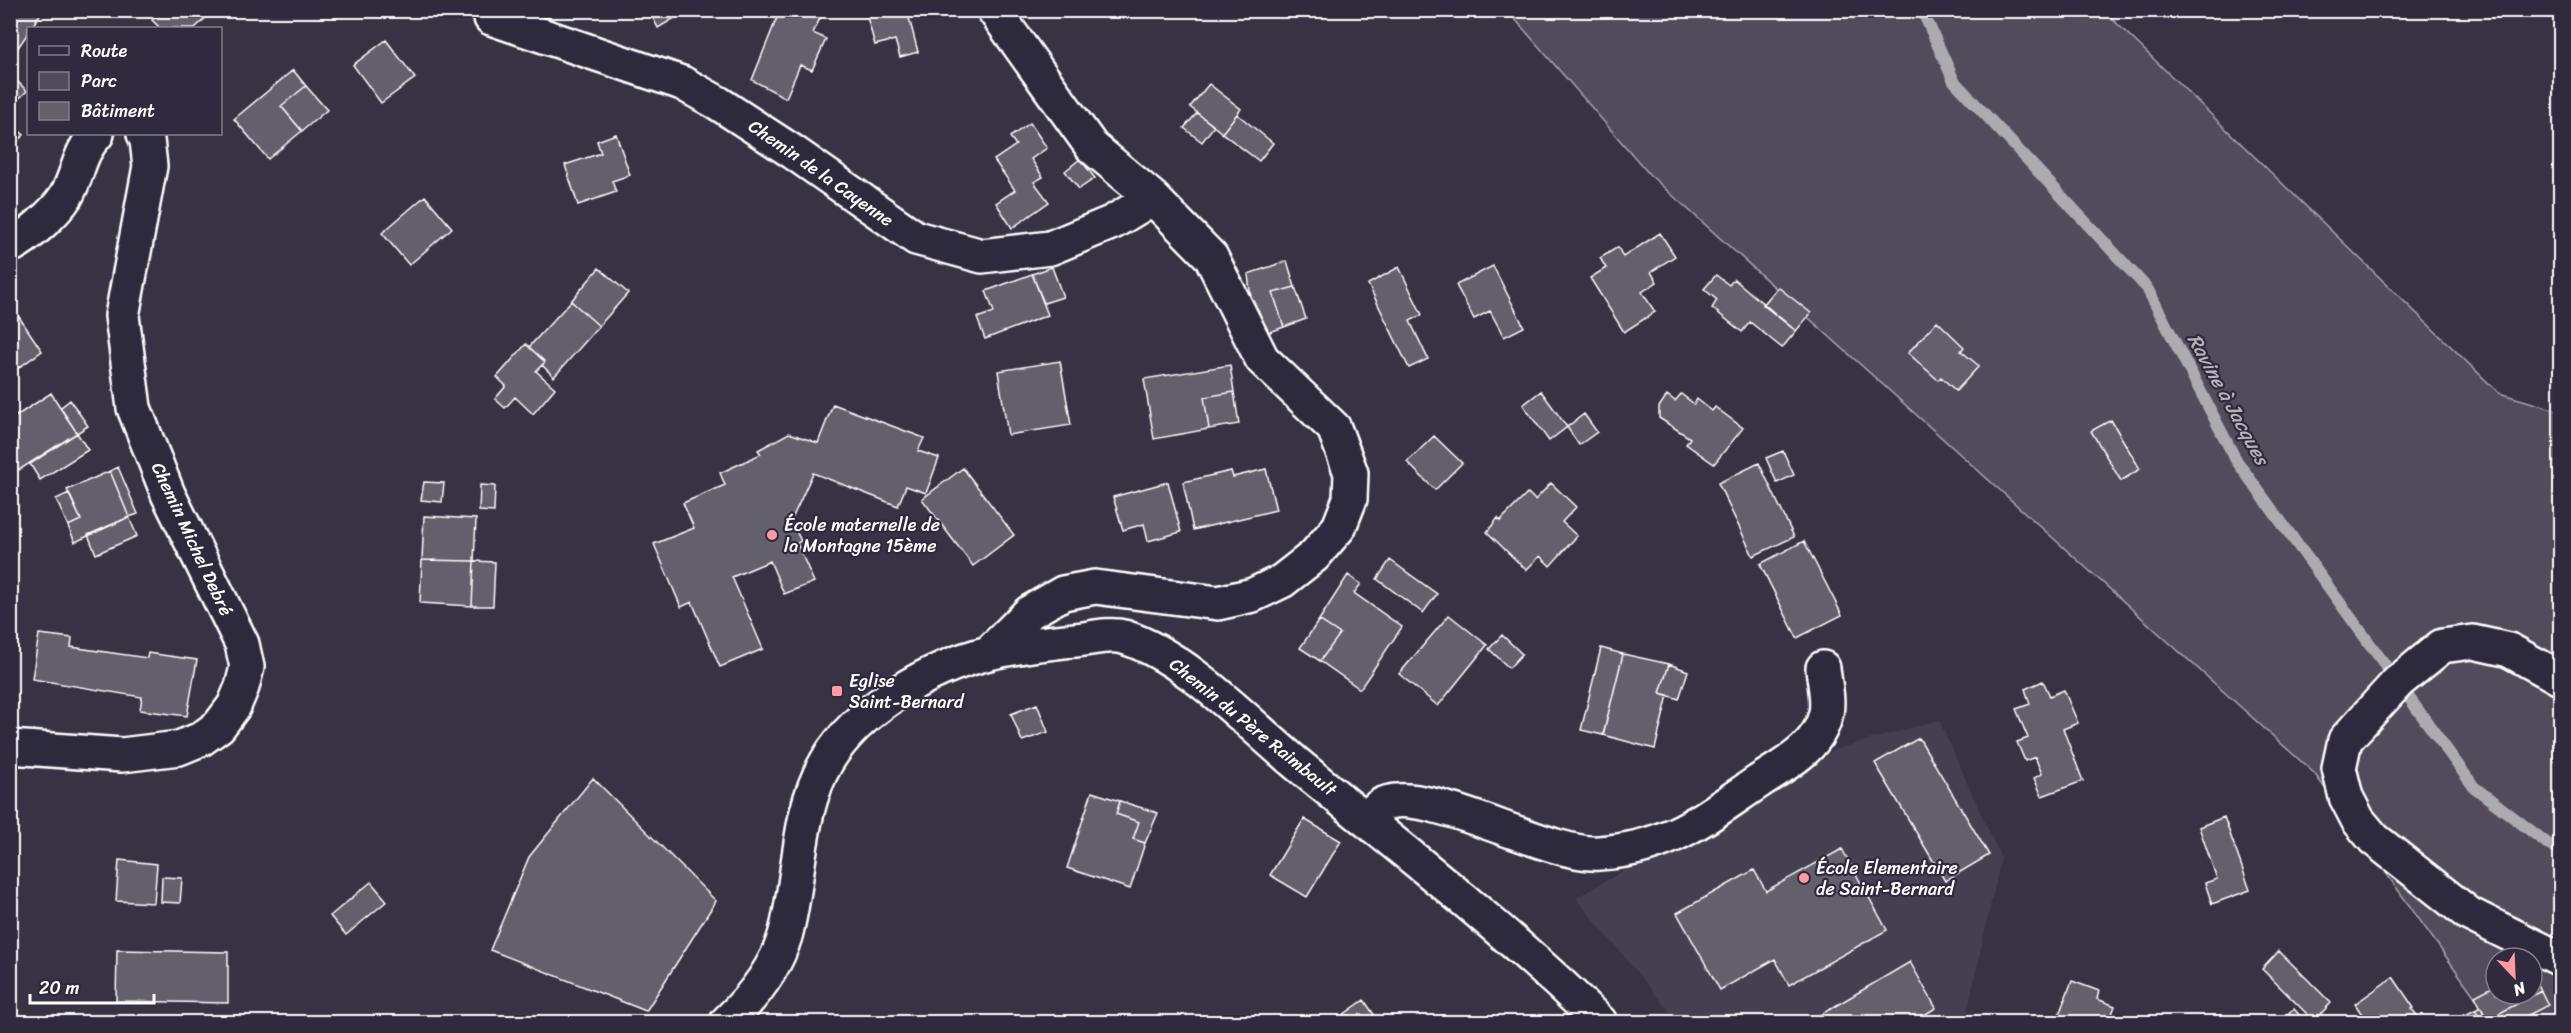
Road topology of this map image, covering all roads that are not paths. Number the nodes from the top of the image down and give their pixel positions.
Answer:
1 (994, 10) edge
2 (491, 18) dead end
3 (96, 135) edge
4 (144, 135) edge
5 (1153, 198) junction
6 (10, 246) edge
7 (989, 653) junction
8 (1824, 668) dead end
9 (2560, 678) edge
10 (10, 747) edge
11 (1367, 819) junction
12 (2560, 959) edge
13 (727, 1023) edge
14 (1600, 1023) edge

1 - 5 street
2 - 5 street, Chemin de la Cayenne
3 - 6 street
4 - 10 street, Chemin Michel Debré
5 - 7 street
7 - 11 street, Chemin du Père Raimbault
7 - 13 street, Chemin du Père Raimbault
8 - 11 street
9 - 12 street
11 - 14 street, Chemin du Père Raimbault

